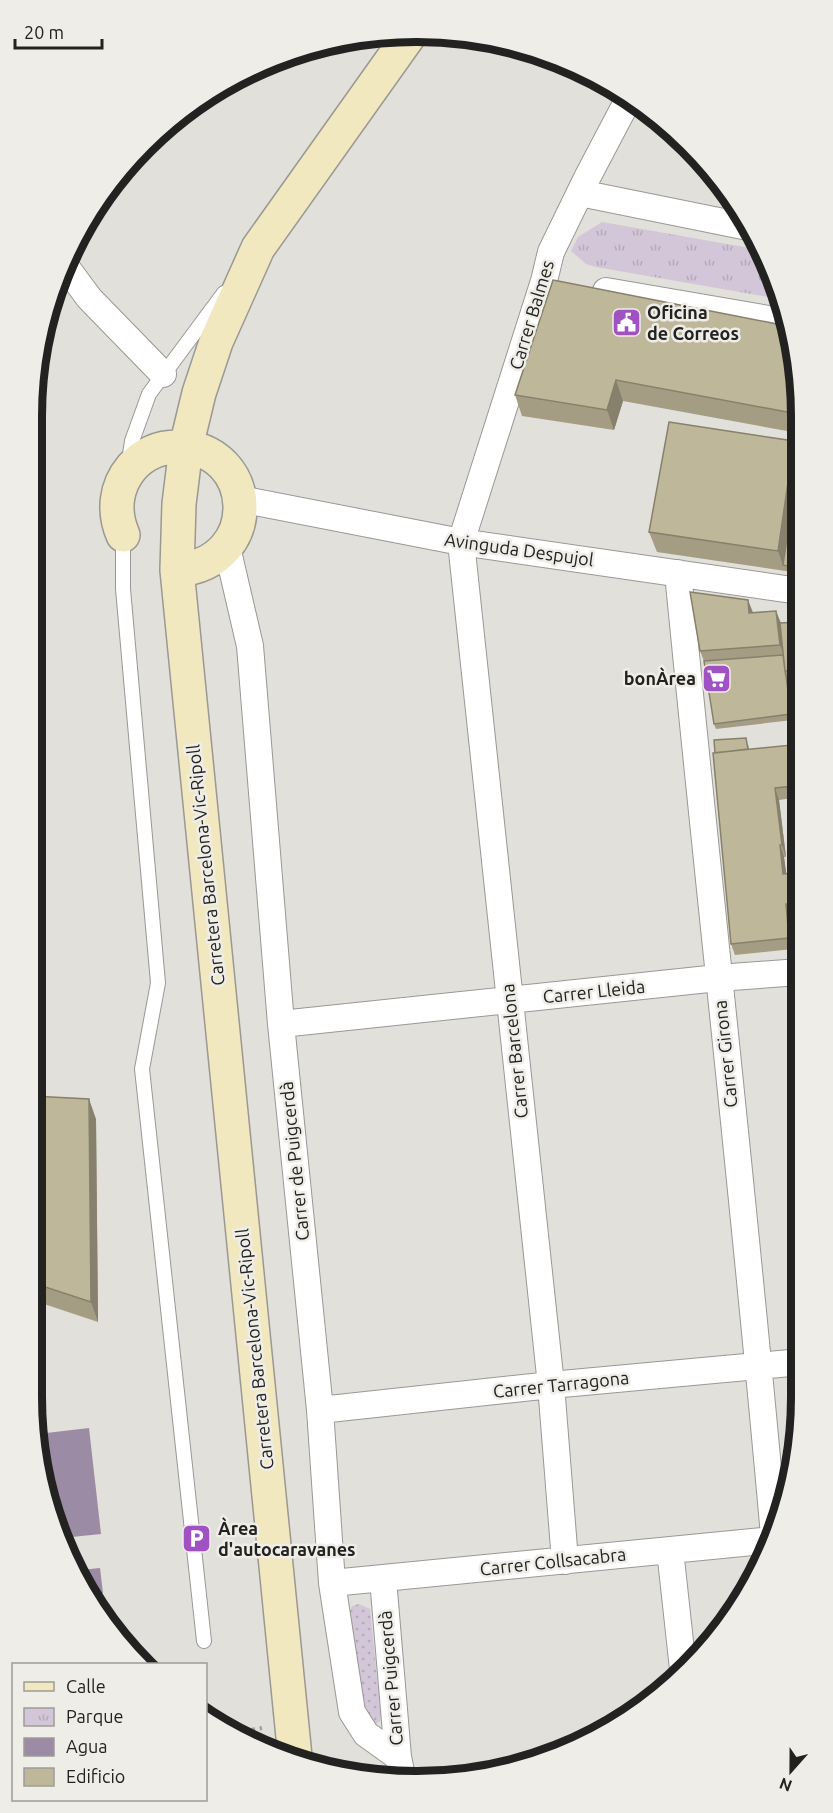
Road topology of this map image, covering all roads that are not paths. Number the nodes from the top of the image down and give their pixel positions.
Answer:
1 (404, 42) edge
2 (625, 105) edge
3 (580, 193) junction
4 (739, 225) edge
5 (258, 248) junction
6 (71, 273) edge
7 (563, 284) junction
8 (778, 321) edge
9 (163, 374) junction
10 (186, 447) junction
11 (128, 472) junction
12 (240, 499) junction
13 (123, 535) joint
14 (461, 542) junction
15 (227, 547) junction
16 (177, 570) junction
17 (678, 573) junction
18 (791, 590) edge
19 (791, 973) edge
20 (718, 978) junction
21 (509, 1002) junction
22 (280, 1024) junction
23 (791, 1363) edge
24 (759, 1366) junction
25 (551, 1385) junction
26 (320, 1410) junction
27 (771, 1516) edge
28 (762, 1539) edge
29 (670, 1550) junction
30 (565, 1561) junction
31 (383, 1579) junction
32 (332, 1583) junction
33 (204, 1641) dead end
34 (682, 1660) edge
35 (295, 1751) edge
36 (400, 1767) edge

1 - 5 street, Carretera Barcelona-Vic-Ripoll
2 - 3 street, Carrer Balmes
3 - 4 street
3 - 7 street, Carrer Balmes
5 - 9 lane
5 - 10 street, Carretera Barcelona-Vic-Ripoll
6 - 9 street
7 - 8 street
7 - 14 street, Carrer Balmes
9 - 11 lane
10 - 11 street
10 - 12 street
10 - 16 street, Carretera Barcelona-Vic-Ripoll
11 - 13 street
12 - 14 street, Avinguda Despujol
12 - 15 street
13 - 33 lane
14 - 17 street, Avinguda Despujol
14 - 21 street, Carrer Barcelona
15 - 16 street
15 - 22 street, Carrer de Puigcerdà
16 - 35 street, Carretera Barcelona-Vic-Ripoll
17 - 18 street, Avinguda Despujol
17 - 20 street, Carrer Girona
19 - 20 street, Carrer Lleida
20 - 21 street, Carrer Lleida
20 - 24 street, Carrer Girona
21 - 22 street, Carrer Lleida
21 - 25 street, Carrer Barcelona
22 - 26 street, Carrer de Puigcerdà
23 - 24 street, Carrer Tarragona
24 - 25 street, Carrer Tarragona
24 - 27 street, Carrer Girona
25 - 26 street, Carrer Tarragona
25 - 30 street, Carrer Barcelona
26 - 32 street, Carrer de Puigcerdà
28 - 29 street, Carrer Collsacabra
29 - 30 street, Carrer Collsacabra
29 - 34 street
30 - 31 street, Carrer Collsacabra
31 - 32 street, Carrer Collsacabra
31 - 36 street, Carrer Puigcerdà
32 - 36 street, Carrer de Puigcerdà

